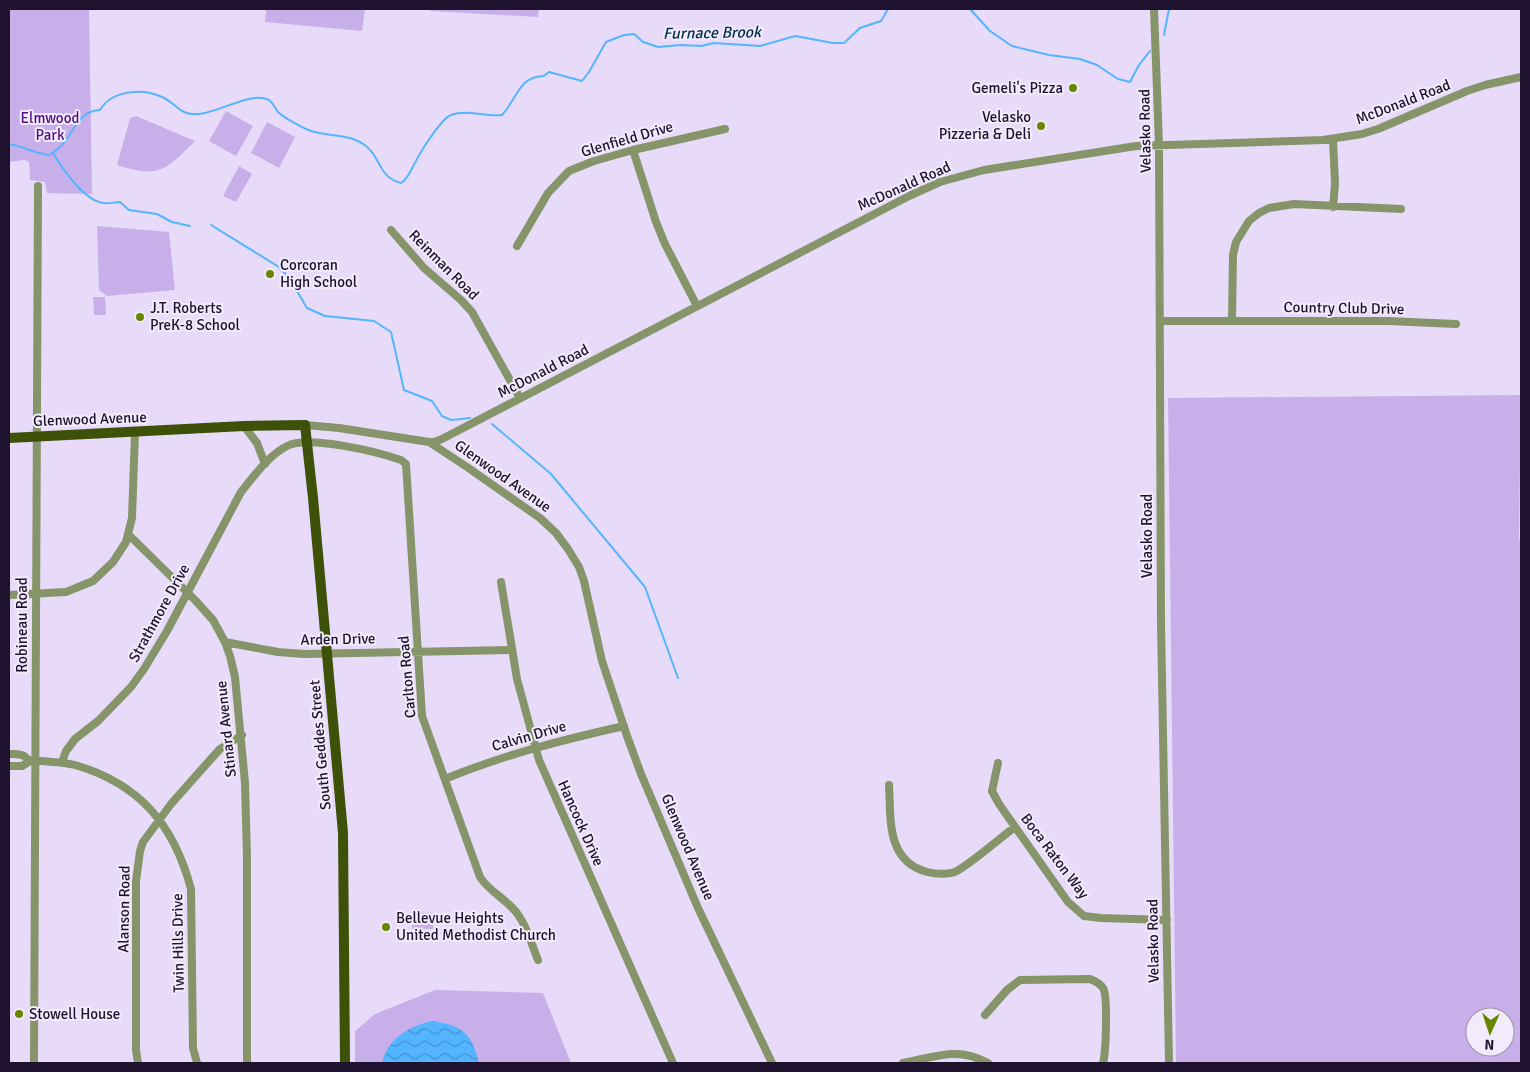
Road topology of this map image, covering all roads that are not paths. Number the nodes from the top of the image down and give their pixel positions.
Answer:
1 (1154, 9) edge
2 (1521, 77) edge
3 (725, 129) dead end
4 (1333, 139) junction
5 (1159, 145) junction
6 (633, 150) junction
7 (38, 186) dead end
8 (1333, 207) junction
9 (1401, 209) dead end
10 (391, 230) dead end
11 (517, 246) dead end
12 (697, 306) junction
13 (1160, 320) junction
14 (1232, 320) junction
15 (1456, 324) dead end
16 (520, 398) junction
17 (305, 425) junction
18 (244, 426) junction
19 (135, 433) junction
20 (36, 436) junction
21 (9, 438) edge
22 (307, 442) junction
23 (429, 442) junction
24 (265, 464) junction
25 (129, 535) junction
26 (501, 582) dead end
27 (186, 592) junction
28 (36, 594) junction
29 (9, 595) edge
30 (225, 642) junction
31 (417, 650) junction
32 (512, 650) junction
33 (327, 653) junction
34 (624, 726) junction
35 (242, 735) junction
36 (535, 747) junction
37 (9, 754) edge
38 (33, 761) junction
39 (62, 762) junction
40 (998, 763) dead end
41 (9, 766) edge
42 (445, 779) junction
43 (888, 785) dead end
44 (160, 820) junction
45 (1015, 827) junction
46 (1167, 920) junction
47 (538, 960) dead end
48 (985, 1015) dead end
49 (948, 1054) junction
50 (34, 1063) edge
51 (138, 1063) edge
52 (197, 1063) edge
53 (247, 1063) edge
54 (345, 1063) edge
55 (673, 1063) edge
56 (772, 1063) edge
57 (903, 1063) edge
58 (948, 1063) edge
59 (988, 1063) edge
60 (1103, 1063) edge
61 (1169, 1063) edge

1 - 5 street, Velasko Road
2 - 4 street, McDonald Road
3 - 6 street, Glenfield Drive
4 - 5 street, McDonald Road
4 - 8 street
5 - 12 street, McDonald Road
5 - 13 street, Velasko Road
6 - 11 street, Glenfield Drive
6 - 12 street
7 - 20 street, Robineau Road
8 - 9 street
8 - 14 street
10 - 16 street, Reinman Road
12 - 16 street, McDonald Road
13 - 14 street, Country Club Drive
13 - 46 street, Velasko Road
14 - 15 street, Country Club Drive
16 - 23 street, McDonald Road
17 - 18 main road, Glenwood Avenue
17 - 22 main road, South Geddes Street
17 - 23 street, Glenwood Avenue
18 - 19 main road, Glenwood Avenue
18 - 24 street
19 - 20 main road, Glenwood Avenue
19 - 25 street
20 - 21 main road, Glenwood Avenue
20 - 28 street, Robineau Road
22 - 24 street, Strathmore Drive
22 - 31 street, Carlton Road
22 - 33 main road, South Geddes Street
23 - 34 street, Glenwood Avenue
24 - 27 street, Strathmore Drive
25 - 27 street, Stinard Avenue
25 - 28 street
26 - 32 street, Hancock Drive
27 - 30 street, Stinard Avenue
27 - 39 street, Strathmore Drive
28 - 29 street
28 - 38 street, Robineau Road
30 - 33 street, Arden Drive
30 - 35 street, Stinard Avenue
31 - 32 street, Arden Drive
31 - 33 street, Arden Drive
31 - 42 street, Carlton Road
32 - 36 street, Hancock Drive
33 - 54 main road, South Geddes Street
34 - 36 street, Calvin Drive
34 - 56 street, Glenwood Avenue
35 - 44 street, Alanson Road
35 - 53 street, Stinard Avenue
36 - 42 street, Calvin Drive
36 - 55 street, Hancock Drive
37 - 38 street
38 - 39 street, Twin Hills Drive
38 - 41 street
38 - 50 street, Robineau Road
39 - 44 street, Twin Hills Drive
40 - 45 street, Boca Raton Way
42 - 47 street, Carlton Road
43 - 45 street
44 - 51 street, Alanson Road
44 - 52 street, Twin Hills Drive
45 - 46 street, Boca Raton Way
46 - 61 street, Velasko Road
48 - 60 street
49 - 57 street
49 - 58 street
49 - 59 street

